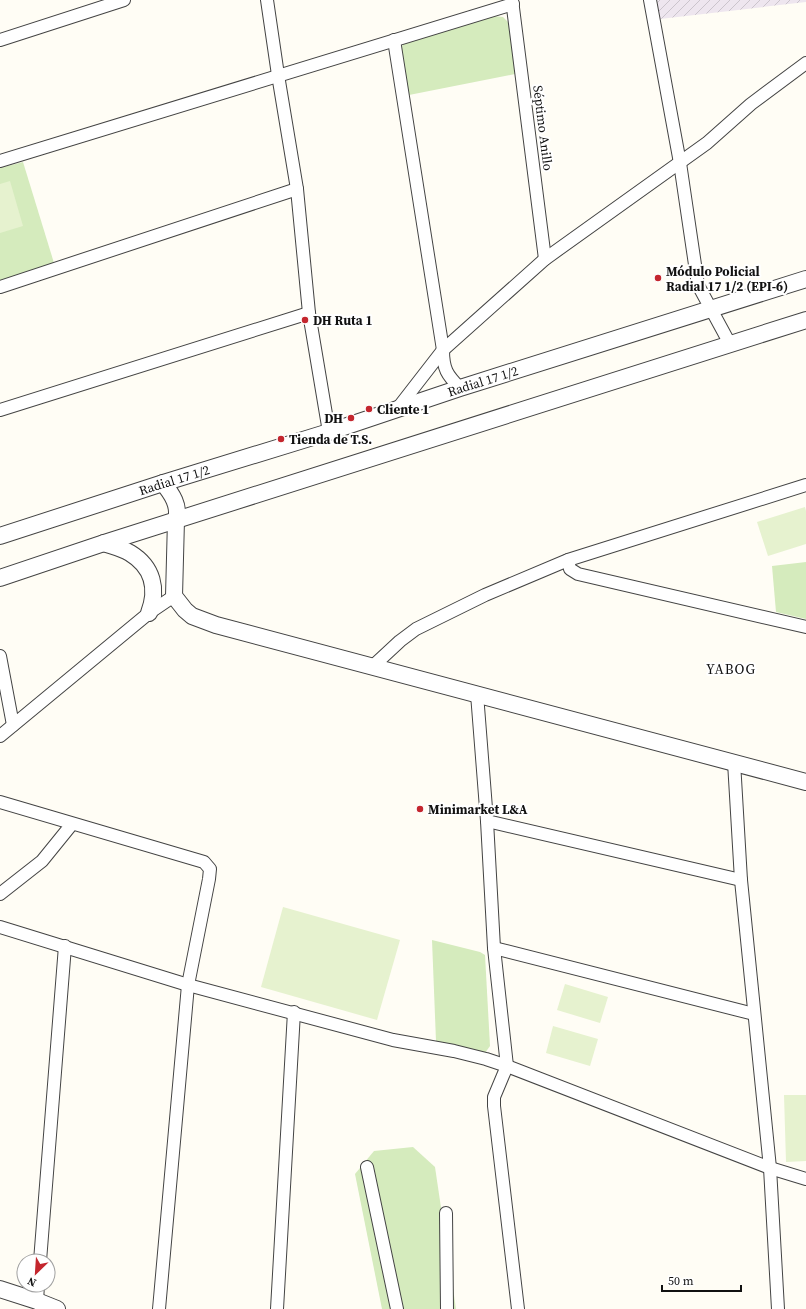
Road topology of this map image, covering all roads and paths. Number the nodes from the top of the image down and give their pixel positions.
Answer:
1 (124, 0) edge
2 (267, 0) edge
3 (650, 0) edge
4 (513, 2) edge
5 (0, 40) edge
6 (394, 40) junction
7 (806, 63) edge
8 (278, 75) junction
9 (0, 162) edge
10 (680, 163) junction
11 (297, 190) junction
12 (545, 259) junction
13 (806, 279) edge
14 (0, 287) edge
15 (710, 308) junction
16 (309, 313) junction
17 (806, 320) edge
18 (730, 344) junction
19 (443, 350) junction
20 (460, 388) junction
21 (398, 408) junction
22 (0, 410) edge
23 (329, 432) junction
24 (163, 483) junction
25 (806, 485) edge
26 (176, 520) junction
27 (0, 536) edge
28 (104, 543) junction
29 (568, 560) junction
30 (0, 578) edge
31 (174, 596) junction
32 (149, 613) junction
33 (806, 627) edge
34 (0, 656) edge
35 (372, 667) junction
36 (2, 683) edge
37 (477, 694) junction
38 (13, 725) junction
39 (0, 736) edge
40 (734, 762) junction
41 (806, 782) edge
42 (0, 802) edge
43 (487, 821) junction
44 (72, 824) junction
45 (741, 880) junction
46 (0, 894) edge
47 (0, 927) edge
48 (65, 946) junction
49 (494, 948) junction
50 (188, 985) junction
51 (294, 1012) junction
52 (754, 1014) junction
53 (507, 1066) junction
54 (367, 1167) dead end
55 (770, 1168) junction
56 (806, 1179) edge
57 (446, 1213) dead end
58 (41, 1253) edge
59 (0, 1289) edge
60 (16, 1291) edge
61 (38, 1293) edge
62 (57, 1309) edge
63 (159, 1309) edge
64 (277, 1309) edge
65 (397, 1309) edge
66 (447, 1309) edge
67 (518, 1309) edge
68 (778, 1309) edge

1 - 5 street
2 - 8 street
3 - 10 street
4 - 6 street
4 - 12 street, Séptimo Anillo
6 - 8 street
6 - 19 street
7 - 10 street
8 - 9 street
8 - 11 street
10 - 12 street
10 - 15 street
11 - 14 street
11 - 16 street
12 - 19 street
13 - 15 street, Radial 17 1/2
15 - 18 street
15 - 20 street, Radial 17 1/2
16 - 22 street
16 - 23 street
17 - 18 street
18 - 26 street
19 - 20 street
19 - 21 street
20 - 21 street, Radial 17 1/2
21 - 23 street, Radial 17 1/2
23 - 24 street, Radial 17 1/2
24 - 26 street
24 - 27 street, Radial 17 1/2
25 - 29 street
26 - 28 street
26 - 31 street
28 - 30 street
28 - 32 street
29 - 33 street
29 - 35 street
31 - 32 street
31 - 35 street
32 - 38 street
34 - 36 street
35 - 37 street
36 - 38 street
37 - 40 street
37 - 43 street
38 - 39 street
40 - 41 street
40 - 45 street
42 - 44 street
43 - 45 street
43 - 49 street
44 - 46 street
44 - 50 street
45 - 52 street
47 - 48 street
48 - 50 street
48 - 58 street
49 - 52 street
49 - 53 street
50 - 51 street
50 - 63 street
51 - 53 street
51 - 64 street
52 - 55 street
53 - 55 street
53 - 67 street
54 - 65 street
55 - 56 street
55 - 68 street
57 - 66 street
59 - 60 street
61 - 62 street

